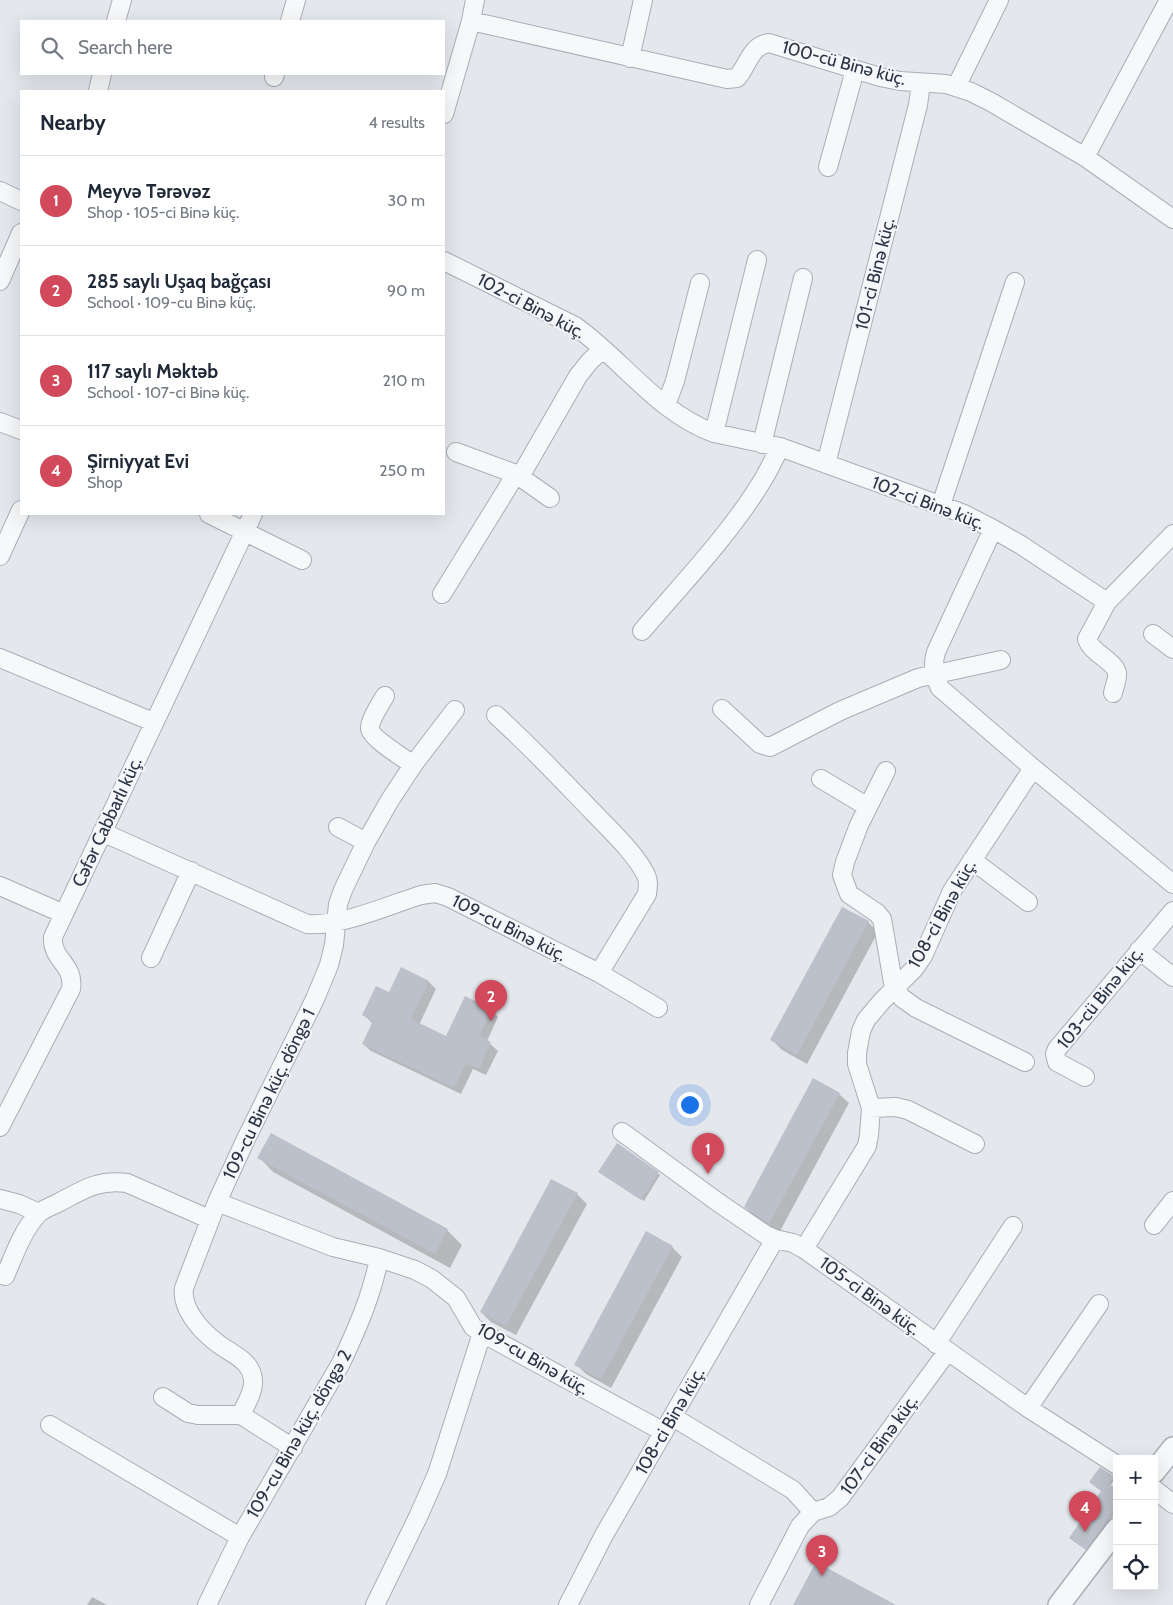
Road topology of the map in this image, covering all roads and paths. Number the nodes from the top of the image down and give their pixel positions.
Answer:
1 (122, 0) edge
2 (296, 0) edge
3 (476, 0) edge
4 (643, 0) edge
5 (999, 0) edge
6 (1170, 0) edge
7 (116, 20) edge
8 (290, 20) edge
9 (471, 21) junction
10 (630, 58) junction
11 (855, 70) junction
12 (102, 75) edge
13 (921, 83) junction
14 (956, 86) junction
15 (98, 90) edge
16 (445, 111) edge
17 (1085, 157) junction
18 (828, 167) dead end
19 (0, 191) edge
20 (20, 201) edge
21 (1173, 219) edge
22 (20, 235) edge
23 (757, 260) dead end
24 (445, 261) edge
25 (803, 278) dead end
26 (0, 281) edge
27 (1015, 282) dead end
28 (700, 284) dead end
29 (603, 349) junction
30 (666, 405) junction
31 (0, 422) edge
32 (20, 430) edge
33 (714, 433) junction
34 (762, 444) junction
35 (780, 447) junction
36 (456, 452) dead end
37 (826, 464) junction
38 (516, 474) junction
39 (550, 498) dead end
40 (941, 505) junction
41 (20, 512) edge
42 (211, 515) edge
43 (253, 515) edge
44 (993, 528) junction
45 (245, 531) junction
46 (1173, 534) edge
47 (0, 556) edge
48 (302, 560) dead end
49 (442, 594) dead end
50 (1107, 602) junction
51 (642, 632) dead end
52 (1153, 634) dead end
53 (1173, 649) edge
54 (0, 658) edge
55 (1001, 660) dead end
56 (934, 674) junction
57 (1113, 693) dead end
58 (385, 696) dead end
59 (455, 710) dead end
60 (722, 710) dead end
61 (496, 715) dead end
62 (153, 722) junction
63 (413, 765) junction
64 (1033, 768) junction
65 (886, 771) dead end
66 (821, 780) dead end
67 (868, 806) junction
68 (338, 827) dead end
69 (102, 832) junction
70 (366, 842) junction
71 (972, 860) junction
72 (191, 871) junction
73 (1173, 884) edge
74 (0, 886) edge
75 (1028, 902) dead end
76 (1173, 911) edge
77 (64, 914) junction
78 (336, 922) junction
79 (1139, 950) junction
80 (151, 958) dead end
81 (599, 973) junction
82 (1173, 977) edge
83 (894, 988) junction
84 (658, 1008) dead end
85 (1025, 1062) dead end
86 (1085, 1077) dead end
87 (870, 1108) junction
88 (0, 1128) edge
89 (622, 1132) dead end
90 (975, 1144) dead end
91 (0, 1199) edge
92 (1173, 1201) edge
93 (217, 1202) junction
94 (39, 1213) junction
95 (209, 1219) junction
96 (1154, 1225) dead end
97 (1013, 1226) dead end
98 (776, 1239) junction
99 (804, 1249) junction
100 (379, 1258) junction
101 (5, 1276) dead end
102 (1099, 1304) dead end
103 (482, 1333) junction
104 (942, 1348) junction
105 (163, 1397) dead end
106 (1028, 1408) junction
107 (241, 1415) junction
108 (673, 1417) junction
109 (50, 1426) dead end
110 (664, 1432) junction
111 (292, 1448) junction
112 (1173, 1448) edge
113 (1113, 1462) edge
114 (1158, 1467) edge
115 (1158, 1492) edge
116 (1173, 1504) edge
117 (813, 1512) junction
118 (1113, 1534) edge
119 (240, 1537) junction
120 (207, 1605) edge
121 (375, 1605) edge
122 (568, 1605) edge
123 (759, 1605) edge
124 (1059, 1605) edge

1 - 7 street
2 - 8 street
3 - 9 street
4 - 10 street
5 - 14 street
6 - 17 street
9 - 10 street, 100-cü Binə küç.
9 - 16 street
10 - 11 street, 100-cü Binə küç.
11 - 13 street, 100-cü Binə küç.
11 - 18 street
12 - 15 street
13 - 14 street, 100-cü Binə küç.
13 - 37 street, 101-ci Binə küç.
14 - 17 street, 100-cü Binə küç.
17 - 21 street, 100-cü Binə küç.
19 - 20 street
22 - 26 street
23 - 33 street
24 - 29 street, 102-ci Binə küç.
25 - 34 street
27 - 40 street
28 - 30 street
29 - 30 street, 102-ci Binə küç.
29 - 38 street
30 - 33 street, 102-ci Binə küç.
31 - 32 street
33 - 34 street, 102-ci Binə küç.
34 - 35 street, 102-ci Binə küç.
35 - 37 street, 102-ci Binə küç.
35 - 51 street
36 - 38 street
37 - 40 street, 102-ci Binə küç.
38 - 39 street
38 - 49 street
40 - 44 street, 102-ci Binə küç.
41 - 47 street
42 - 45 street
43 - 45 street, Cəfər Cabbarlı küç.
44 - 50 street
44 - 56 street, 102-ci Binə küç.
45 - 48 street
45 - 62 street, Cəfər Cabbarlı küç.
46 - 50 street
50 - 57 street
52 - 53 street
54 - 62 street
55 - 56 street
56 - 60 street
56 - 64 street
58 - 63 street
59 - 63 street, 109-cu Binə küç. döngə 1
61 - 81 street
62 - 69 street, Cəfər Cabbarlı küç.
63 - 70 street, 109-cu Binə küç. döngə 1
64 - 71 street, 108-ci Binə küç.
64 - 73 street
65 - 67 street
66 - 67 street
67 - 83 street
68 - 70 street
69 - 72 street, 109-cu Binə küç.
69 - 77 street, Cəfər Cabbarlı küç.
70 - 78 street, 109-cu Binə küç. döngə 1
71 - 75 street
71 - 83 street, 108-ci Binə küç.
72 - 78 street, 109-cu Binə küç.
72 - 80 street
74 - 77 street
76 - 79 street, 103-cü Binə küç.
77 - 88 street, Cəfər Cabbarlı küç.
78 - 81 street, 109-cu Binə küç.
78 - 93 street, 109-cu Binə küç. döngə 1
79 - 82 street
79 - 86 street, 103-cü Binə küç.
81 - 84 street, 109-cu Binə küç.
83 - 85 street
83 - 87 street, 108-ci Binə küç.
87 - 90 street
87 - 99 street, 108-ci Binə küç.
89 - 98 street, 105-ci Binə küç.
91 - 94 street
92 - 96 street
93 - 95 street, 109-cu Binə küç. döngə 1
93 - 100 street, 109-cu Binə küç.
94 - 95 street
94 - 101 street
95 - 107 street, 109-cu Binə küç. döngə 1
97 - 104 street, 107-ci Binə küç.
98 - 99 street, 105-ci Binə küç.
98 - 108 street, 108-ci Binə küç.
99 - 104 street, 105-ci Binə küç.
100 - 103 street, 109-cu Binə küç.
100 - 111 street, 109-cu Binə küç. döngə 2
102 - 106 street
103 - 110 street, 109-cu Binə küç.
103 - 121 street
104 - 106 street, 105-ci Binə küç.
104 - 117 street, 107-ci Binə küç.
105 - 107 street
106 - 113 street, 105-ci Binə küç.
107 - 111 street
108 - 110 street, 108-ci Binə küç.
108 - 117 street
109 - 119 street
110 - 122 street, 108-ci Binə küç.
111 - 119 street, 109-cu Binə küç. döngə 2
112 - 114 street
115 - 116 street
117 - 123 street, 107-ci Binə küç.
118 - 124 street
119 - 120 street, 109-cu Binə küç. döngə 2

